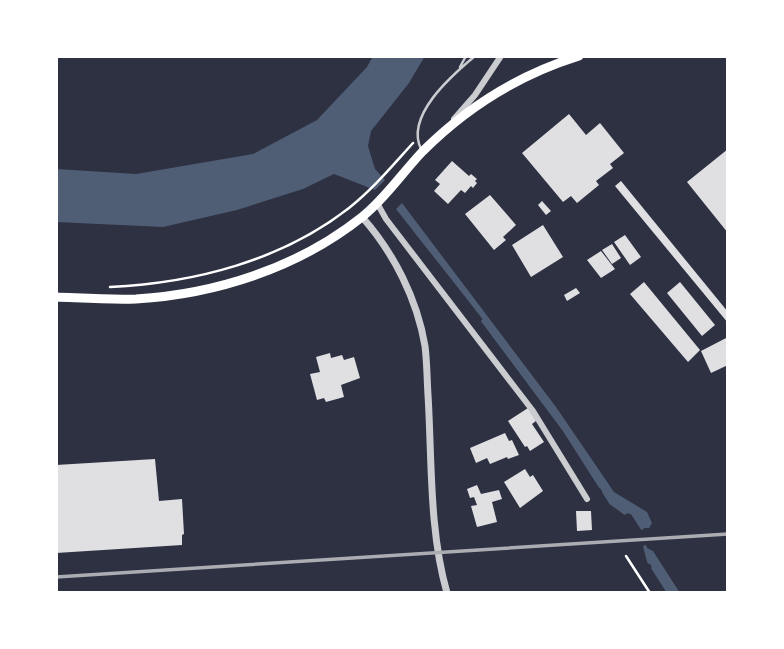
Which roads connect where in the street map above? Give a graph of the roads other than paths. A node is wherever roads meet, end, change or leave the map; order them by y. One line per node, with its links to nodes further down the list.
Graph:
1 (466, 56): 5 (lane)
2 (475, 56): 5 (lane)
3 (501, 56): 6 (street)
4 (579, 56): 6 (main road)
5 (458, 70): 7 (lane)
6 (441, 134): 7 (main road)
7 (422, 152): 8 (main road)
8 (377, 203): 9 (main road); 11 (street)
9 (362, 217): 10 (main road); 12 (street)
10 (56, 297)
11 (587, 499)
12 (447, 593)

